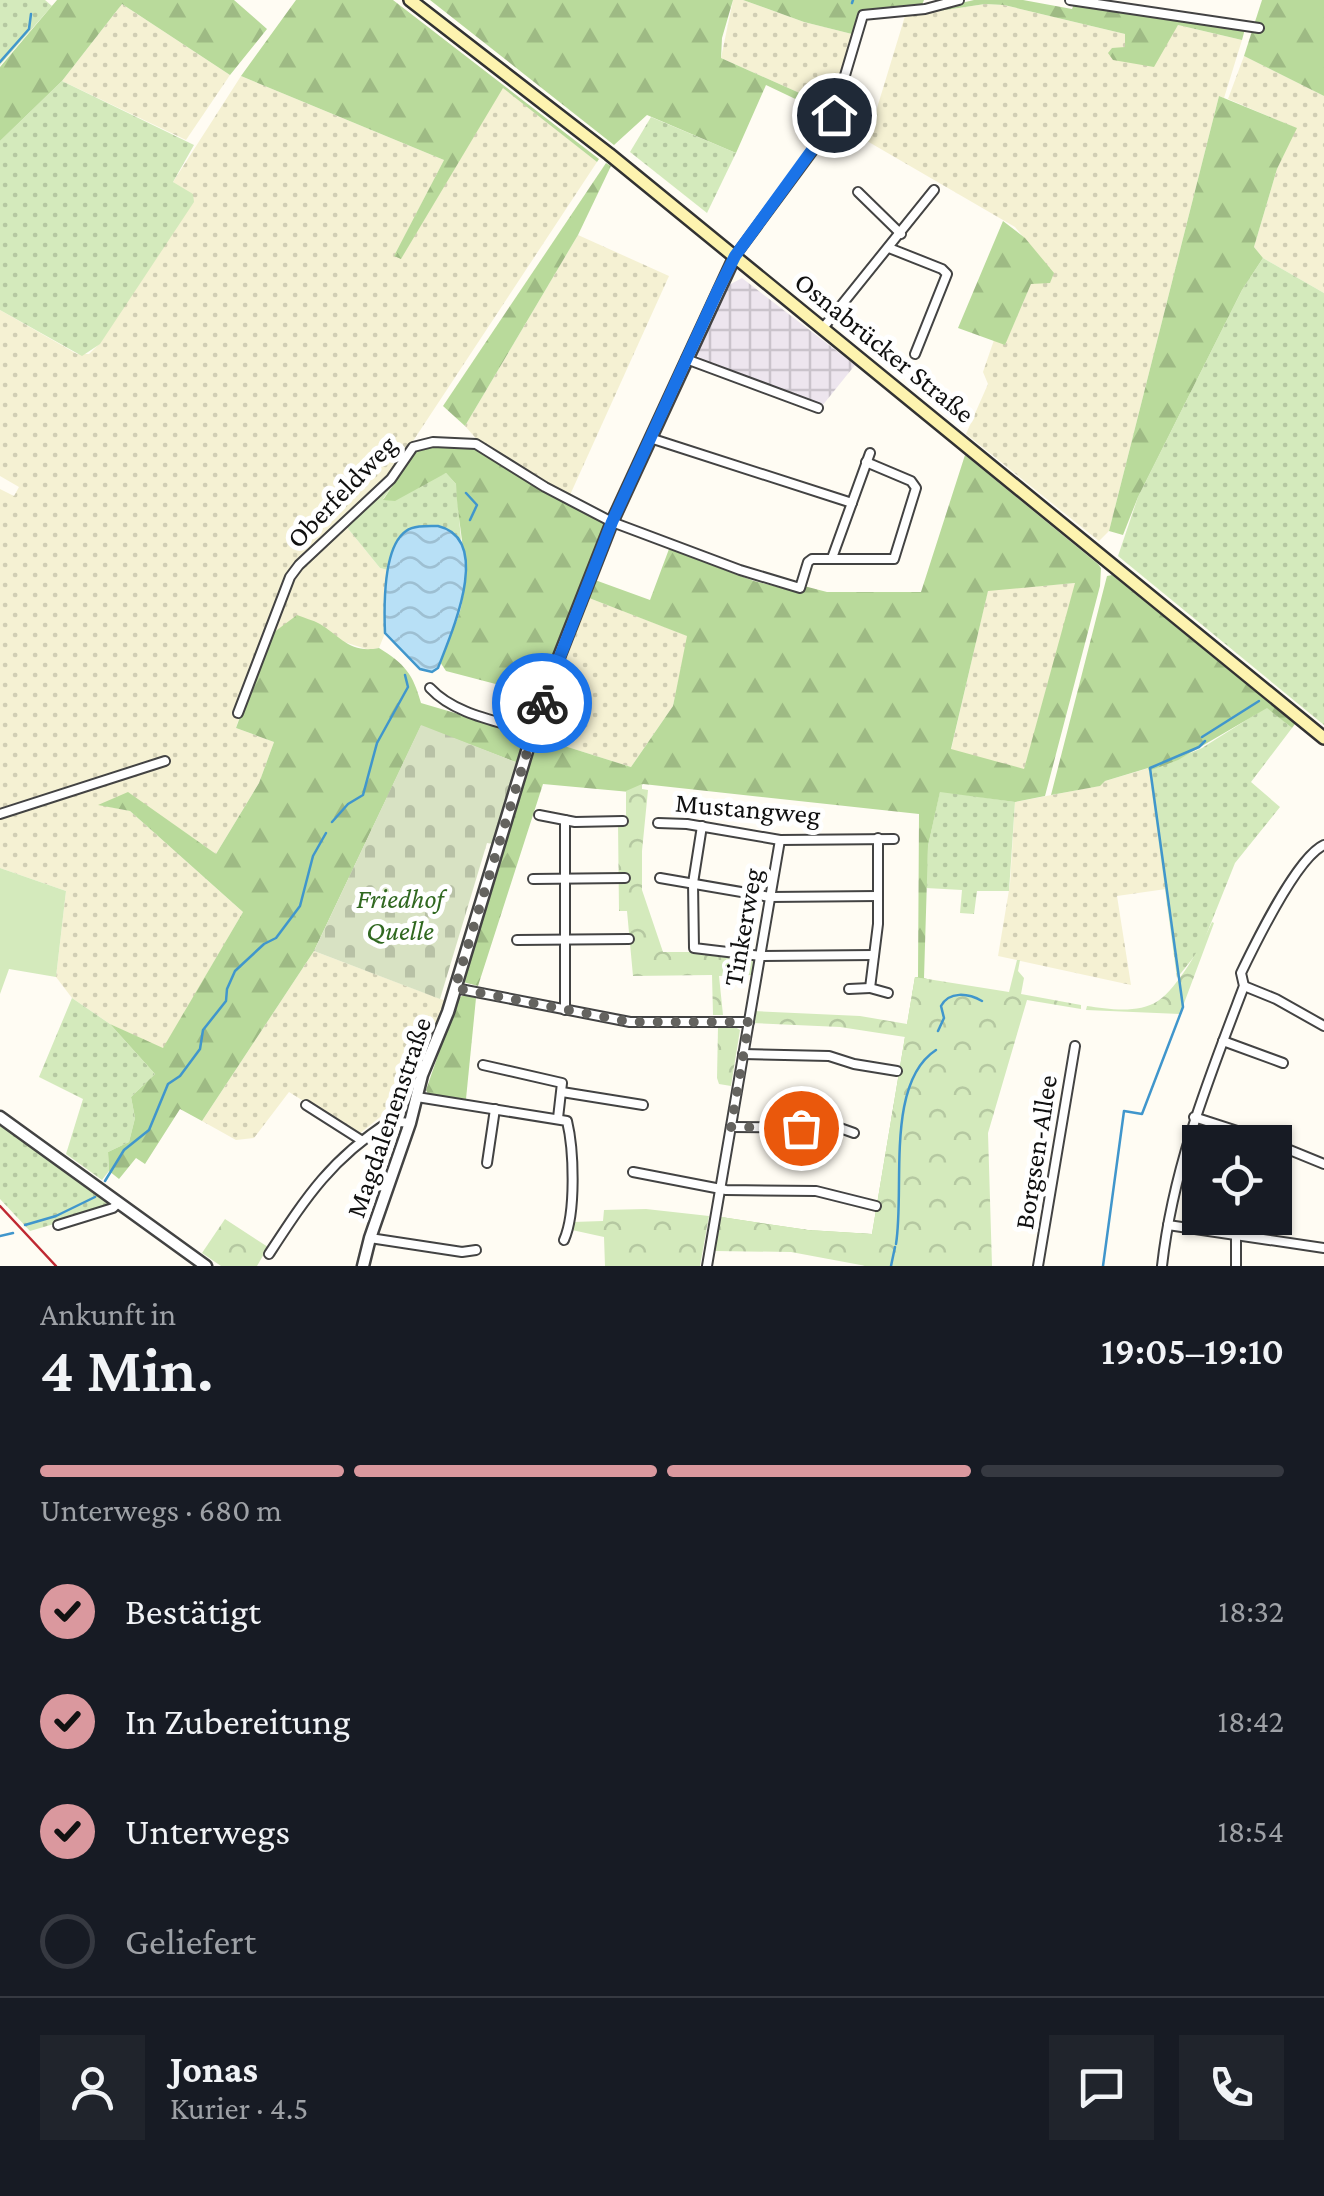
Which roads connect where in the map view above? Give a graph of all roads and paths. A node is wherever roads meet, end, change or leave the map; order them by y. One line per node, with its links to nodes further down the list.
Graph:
1 (410, 0): 9 (main road, Osnabrücker Straße)
2 (959, 0): 9 (street)
3 (1070, 0): 4 (street)
4 (1258, 28)
5 (934, 190): 7 (street)
6 (858, 192): 7 (street)
7 (901, 234): 8 (street)
8 (889, 248): 10 (street); 11 (street)
9 (735, 256): 10 (main road, Osnabrücker Straße); 12 (street, Magdalenenstraße)
10 (823, 328): 21 (main road, Osnabrücker Straße)
11 (916, 354)
12 (686, 360): 13 (street); 14 (street, Magdalenenstraße)
13 (818, 408)
14 (650, 438): 15 (street); 16 (street, Magdalenenstraße)
15 (852, 503): 17 (street); 17 (street)
16 (612, 522): 17 (street, Oberfeldweg); 19 (street, Oberfeldweg); 20 (street, Magdalenenstraße)
17 (832, 558)
18 (430, 688): 20 (street)
19 (238, 713)
20 (532, 732): 46 (street, Magdalenenstraße)
21 (1324, 738)
22 (166, 761): 23 (street)
23 (0, 814)
24 (540, 815): 25 (street)
25 (565, 820): 26 (street); 36 (street)
26 (623, 821)
27 (658, 823): 28 (street, Mustangweg)
28 (702, 826): 30 (street, Mustangweg); 37 (street)
29 (878, 838): 30 (street, Mustangweg); 31 (street, Mustangweg); 38 (street)
30 (780, 840): 39 (street, Tinkerweg)
31 (894, 840)
32 (1324, 845): 45 (street)
33 (624, 878): 36 (street)
34 (660, 878): 37 (street)
35 (533, 879): 36 (street)
36 (565, 880): 41 (street)
37 (693, 884): 39 (street); 44 (street)
38 (878, 896): 39 (street); 43 (street)
39 (770, 897): 44 (street, Tinkerweg)
40 (517, 940): 41 (street)
41 (566, 940): 42 (street); 50 (street)
42 (629, 940)
43 (874, 955): 44 (street); 47 (street)
44 (760, 956): 52 (street, Tinkerweg)
45 (1244, 986): 51 (street); 53 (street)
46 (455, 988): 50 (street); 60 (street, Magdalenenstraße)
47 (870, 988): 48 (street); 49 (street)
48 (849, 990)
49 (888, 993)
50 (564, 1010): 52 (street)
51 (1322, 1021)
52 (749, 1022): 55 (street, Tinkerweg)
53 (1223, 1041): 56 (street); 65 (street)
54 (1075, 1046): 90 (street, Borgsen-Allee)
55 (743, 1054): 58 (street); 69 (street, Tinkerweg)
56 (1283, 1063)
57 (484, 1065): 59 (street)
58 (897, 1071)
59 (562, 1092): 62 (street); 66 (street)
60 (417, 1097): 63 (street); 67 (street, Magdalenenstraße)
61 (306, 1105): 71 (street)
62 (643, 1105)
63 (495, 1108): 66 (street); 73 (street)
64 (0, 1117): 77 (street)
65 (1194, 1118): 68 (street); 80 (street)
66 (562, 1120): 83 (street)
67 (410, 1124): 71 (street); 82 (street, Magdalenenstraße)
68 (1216, 1125)
69 (731, 1127): 70 (street); 76 (street, Tinkerweg)
70 (854, 1133)
71 (361, 1140): 86 (street)
72 (1292, 1151): 74 (street)
73 (487, 1163)
74 (1324, 1164)
75 (633, 1172): 76 (street)
76 (720, 1188): 78 (street); 89 (street, Tinkerweg)
77 (118, 1202): 79 (street); 87 (street)
78 (876, 1206)
79 (58, 1225)
80 (1168, 1225): 81 (street); 91 (street)
81 (1236, 1236): 84 (street); 92 (street)
82 (370, 1238): 85 (street); 88 (street, Magdalenenstraße)
83 (564, 1240)
84 (1324, 1248)
85 (476, 1250)
86 (269, 1254)
87 (206, 1266)
88 (364, 1266)
89 (708, 1266)
90 (1038, 1266)
91 (1162, 1266)
92 (1236, 1266)

